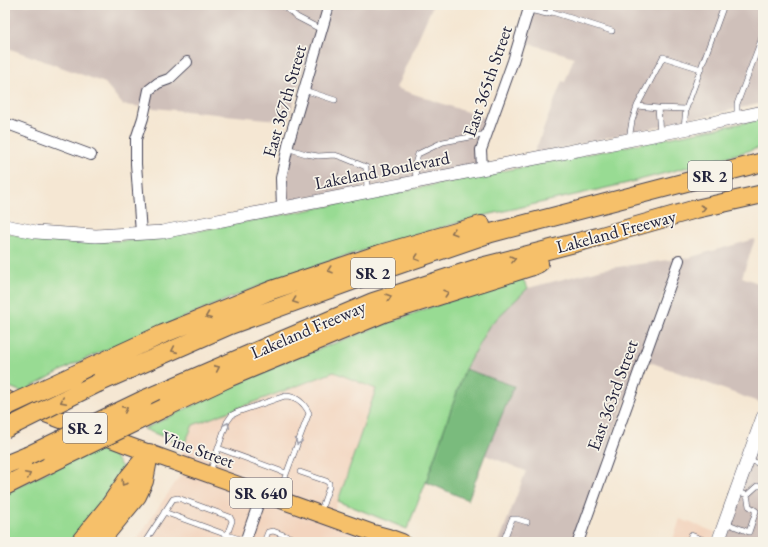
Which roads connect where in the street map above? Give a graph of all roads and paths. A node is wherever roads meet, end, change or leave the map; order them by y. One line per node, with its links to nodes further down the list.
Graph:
1 (282, 5): 7 (lane)
2 (329, 5): 7 (street, East 367th Street)
3 (544, 5): 6 (lane)
4 (724, 5): 11 (lane)
5 (530, 8): 6 (lane); 21 (street, East 365th Street)
6 (552, 12): 8 (lane)
7 (322, 30): 12 (street, East 367th Street)
8 (612, 31)
9 (763, 35): 18 (lane)
10 (187, 62): 34 (street)
11 (701, 69): 14 (lane); 16 (lane)
12 (304, 90): 13 (lane); 24 (street, East 367th Street)
13 (335, 100)
14 (637, 106): 15 (lane); 23 (lane)
15 (658, 108): 16 (lane); 22 (lane)
16 (686, 109): 20 (lane)
17 (763, 112): 18 (street, Lakeland Boulevard)
18 (737, 118): 20 (street, Lakeland Boulevard)
19 (5, 123): 25 (street)
20 (684, 130): 22 (street, Lakeland Boulevard)
21 (487, 134): 27 (street, East 365th Street); 28 (lane)
22 (660, 134): 23 (street, Lakeland Boulevard)
23 (629, 140): 27 (street, Lakeland Boulevard)
24 (287, 148): 30 (lane); 32 (street, East 367th Street)
25 (91, 155)
26 (763, 162): 29 (highway, Lakeland Freeway / SR 2)
27 (482, 168): 28 (street, Lakeland Boulevard)
28 (416, 182): 30 (street, Lakeland Boulevard)
29 (657, 190): 38 (highway, one-way to 38, bridge); 40 (highway, Lakeland Freeway / SR 2, one-way to 40, bridge)
30 (367, 191): 32 (street, Lakeland Boulevard)
31 (763, 194): 35 (highway, Lakeland Freeway / SR 2, one-way to 31)
32 (282, 208): 34 (street, Lakeland Boulevard)
33 (5, 226): 34 (street, Lakeland Boulevard)
34 (141, 233)
35 (598, 237): 45 (highway, Lakeland Freeway / SR 2, one-way to 35, bridge); 49 (highway, one-way to 35, bridge)
36 (679, 260): 67 (street, East 363rd Street)
37 (5, 399): 42 (main road, Vine Street / SR 640)
38 (5, 408)
39 (763, 417): 43 (street)
40 (5, 429)
41 (218, 448): 47 (lane); 47 (lane, one-way to 47); 48 (lane)
42 (149, 453): 48 (main road, Vine Street / SR 640); 61 (highway, one-way to 61); 62 (highway)
43 (748, 460): 44 (lane); 52 (street)
44 (763, 465)
45 (5, 466)
46 (300, 472): 55 (lane)
47 (286, 474): 53 (lane)
48 (209, 475): 51 (main road, Vine Street / SR 640)
49 (5, 486)
50 (763, 486): 52 (lane)
51 (262, 493): 53 (main road, Vine Street / SR 640); 60 (street)
52 (742, 493): 57 (street); 57 (lane)
53 (277, 499): 55 (main road, Vine Street / SR 640)
54 (164, 512): 58 (lane); 58 (lane); 63 (lane)
55 (320, 514): 59 (main road, Vine Street / SR 640)
56 (527, 522): 66 (lane)
57 (725, 523): 70 (street)
58 (227, 535): 60 (lane)
59 (392, 540)
60 (245, 541)
61 (80, 542)
62 (99, 542)
63 (145, 542)
64 (264, 542): 65 (lane)
65 (303, 542)
66 (503, 542)
67 (578, 542)
68 (689, 542): 69 (lane)
69 (709, 542)
70 (718, 542)

